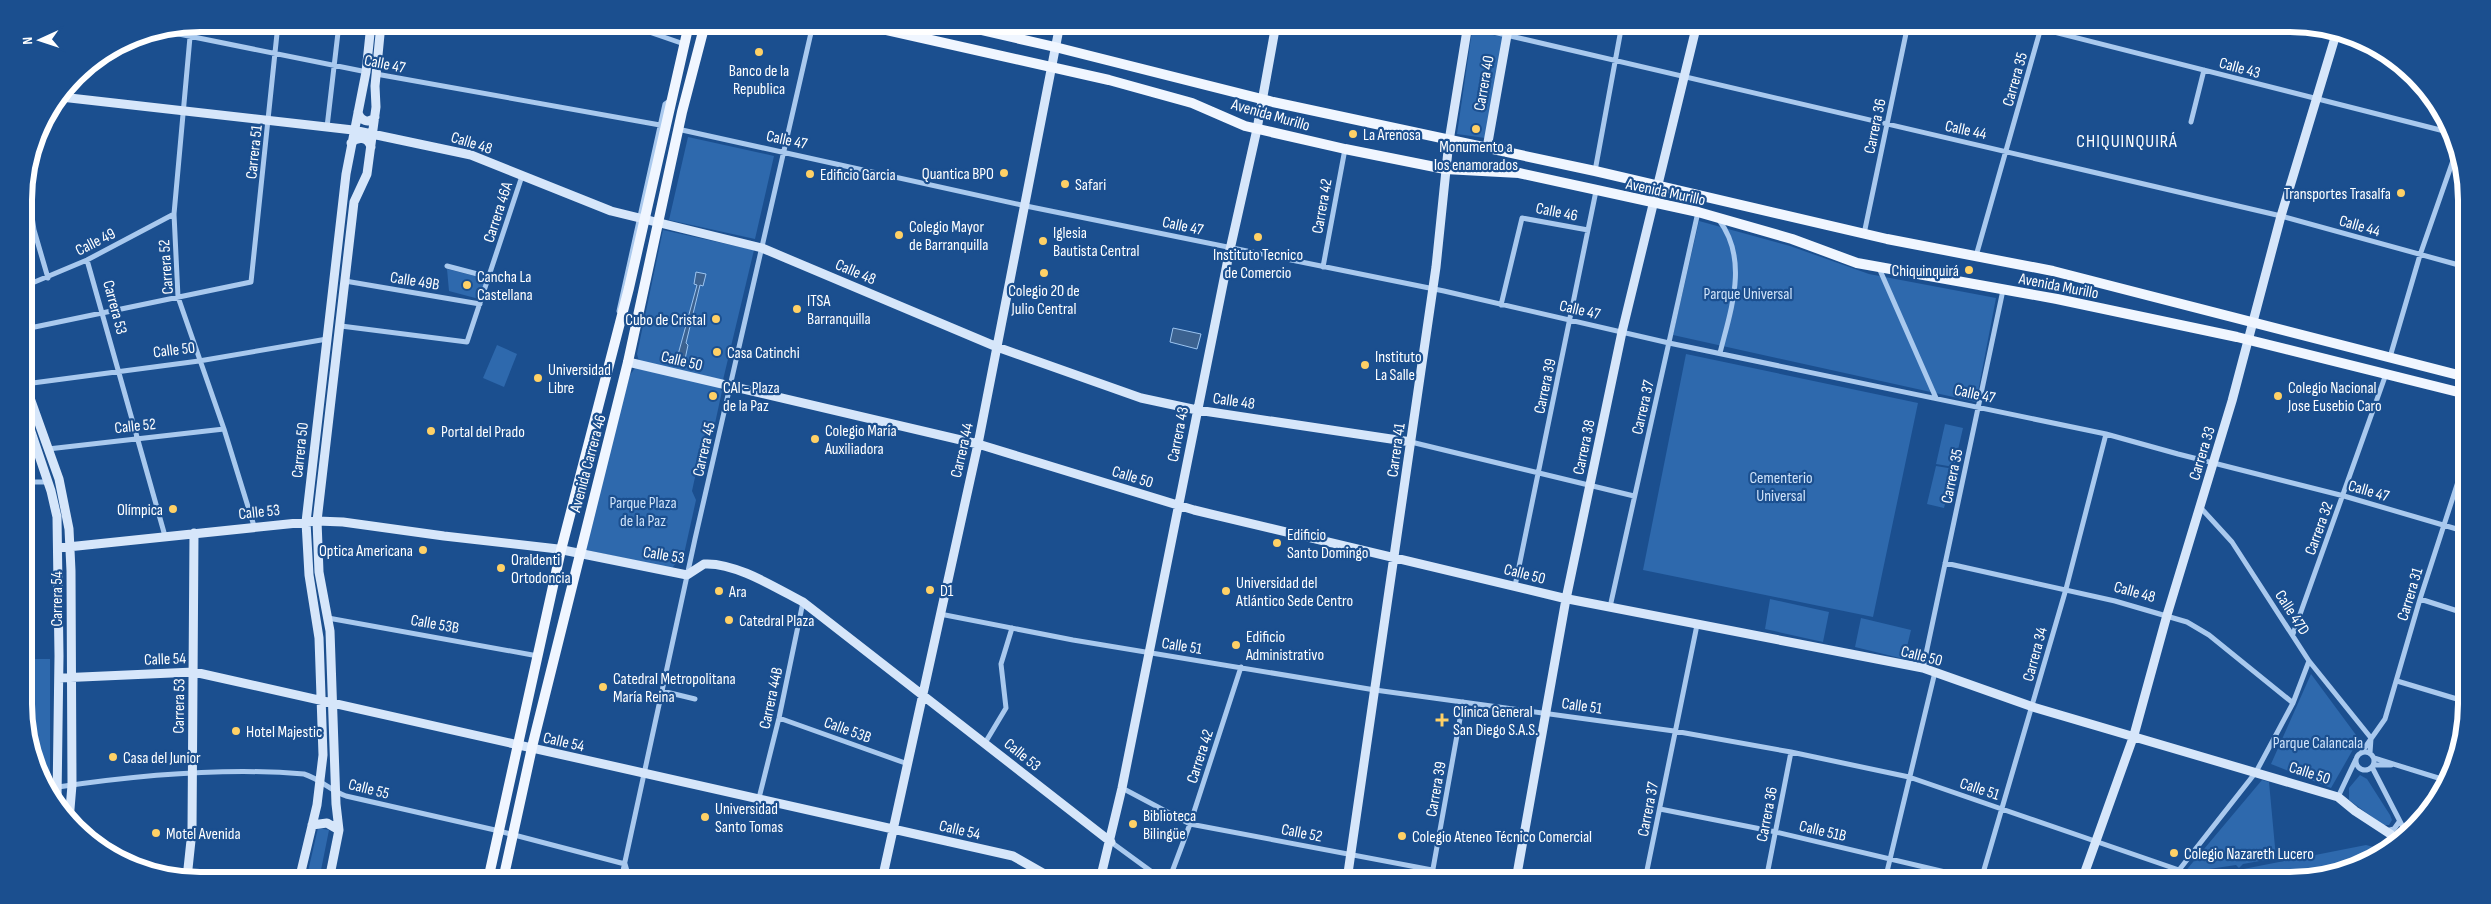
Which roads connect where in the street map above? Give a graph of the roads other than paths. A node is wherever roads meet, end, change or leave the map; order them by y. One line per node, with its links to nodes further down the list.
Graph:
1 (1274, 32): 35 (street, Carrera 43)
2 (1464, 32): 52 (street, Carrera 41)
3 (1507, 32): 55 (street, Carrera 40)
4 (1523, 32): 28 (street, Calle 44)
5 (1621, 32): 28 (street)
6 (1695, 32): 33 (street, Carrera 38)
7 (1906, 32): 44 (street, Carrera 36)
8 (2040, 32): 57 (street, Carrera 35)
9 (2064, 32): 31 (street, Calle 43)
10 (190, 33): 23 (street, Carrera 52)
11 (277, 33): 27 (street, Carrera 51)
12 (338, 33): 29 (street)
13 (371, 33): 32 (street, Carrera 50)
14 (379, 33): 32 (street, Carrera 50)
15 (651, 33): 25 (street)
16 (687, 33): 25 (main road, Avenida Carrera 46)
17 (704, 33): 38 (main road, Avenida Carrera 46)
18 (811, 33): 58 (street, Carrera 45)
19 (900, 33): 30 (main road, Avenida Murillo)
20 (994, 33): 26 (main road, Avenida Murillo)
21 (1058, 33): 26 (street, Carrera 44)
22 (181, 34): 23 (street, Calle 47)
23 (190, 36): 27 (street, Calle 47); 39 (street, Carrera 52)
24 (2335, 39): 36 (street, Carrera 33)
25 (684, 44): 37 (main road, Avenida Carrera 46)
26 (1055, 46): 30 (street, Carrera 44); 35 (main road, Avenida Murillo)
27 (275, 54): 29 (street, Calle 47); 42 (street, Carrera 51)
28 (1616, 59): 33 (street, Calle 44); 61 (street)
29 (334, 66): 32 (street, Calle 47); 46 (street)
30 (1052, 66): 47 (main road, Avenida Murillo); 66 (street, Carrera 44)
31 (2204, 70): 36 (street, Calle 43); 43 (street)
32 (371, 73): 40 (street, Carrera 50); 41 (street, Carrera 50); 45 (street, Calle 47)
33 (1683, 76): 44 (street, Calle 44); 63 (street, Carrera 38)
34 (67, 98): 39 (street, Calle 48)
35 (1262, 100): 47 (street, Carrera 43); 52 (main road, Avenida Murillo)
36 (2317, 100): 50 (street, Calle 43); 70 (street, Carrera 33)
37 (670, 104): 45 (street); 99 (main road, Avenida Carrera 46)
38 (683, 108): 49 (street); 101 (main road, Avenida Carrera 46)
39 (184, 112): 42 (street, Calle 48); 68 (street, Carrera 52)
40 (358, 112): 41 (street); 48 (street, Carrera 50)
41 (375, 117): 51 (street, Carrera 50)
42 (269, 121): 46 (street, Calle 48); 91 (street, Carrera 51)
43 (2191, 122)
44 (1888, 124): 57 (street, Calle 44); 75 (street, Carrera 36)
45 (660, 125): 71 (street)
46 (326, 127): 48 (street, Calle 48)
47 (1257, 129): 56 (main road, Avenida Murillo); 77 (street, Carrera 43)
48 (353, 130): 51 (street, Calle 48); 53 (street, Carrera 50)
49 (682, 130): 58 (street, Calle 47); 73 (street)
50 (2443, 131)
51 (373, 134): 54 (street, Carrera 50); 62 (street, Calle 48)
52 (1449, 141): 55 (main road, Avenida Murillo); 60 (street, Carrera 41)
53 (351, 143): 54 (street); 102 (street, Carrera 50)
54 (372, 147): 87 (street, Carrera 50)
55 (1486, 148): 61 (main road, Avenida Murillo)
56 (1344, 149): 60 (main road, Avenida Murillo); 83 (street, Carrera 42)
57 (2006, 151): 70 (street, Calle 44); 79 (street, Carrera 35)
58 (783, 152): 66 (street, Calle 47); 76 (street, Carrera 45)
59 (2453, 159): 78 (street)
60 (1446, 169): 64 (main road, Avenida Murillo); 89 (street, Carrera 41)
61 (1595, 170): 63 (main road, Avenida Murillo)
62 (522, 176): 71 (street, Calle 48); 85 (street, Carrera 46A)
63 (1657, 186): 65 (street, Carrera 38); 75 (main road, Avenida Murillo)
64 (1596, 191): 65 (main road, Avenida Murillo); 74 (street, Carrera 39)
65 (1653, 203): 67 (main road, Avenida Murillo); 100 (street, Carrera 38)
66 (1026, 206): 77 (street, Calle 47); 105 (street, Carrera 44)
67 (1698, 212): 69 (main road, Avenida Murillo); 104 (street, Carrera 37)
68 (174, 214): 80 (street, Calle 49); 91 (street, Carrera 52)
69 (1716, 216): 84 (main road, Avenida Murillo); 106 (street)
70 (2280, 216): 78 (street, Calle 44); 96 (street, Carrera 33)
71 (638, 220): 73 (street, Calle 48); 99 (street)
72 (33, 223): 86 (street)
73 (662, 225): 76 (street, Calle 48); 101 (street)
74 (1588, 230): 93 (street, Calle 46); 95 (street, Carrera 39)
75 (1864, 234): 79 (main road, Avenida Murillo)
76 (762, 248): 105 (street, Calle 48); 114 (street, Carrera 45)
77 (1230, 248): 83 (street, Calle 47); 119 (street, Carrera 43)
78 (2420, 255): 81 (street, Calle 44); 107 (street)
79 (1976, 256): 96 (main road, Avenida Murillo)
80 (87, 260): 86 (street, Calle 49); 94 (street, Carrera 53)
81 (2458, 265)
82 (447, 266): 85 (street)
83 (1323, 267): 89 (street, Calle 47)
84 (1879, 268): 90 (main road, Avenida Murillo); 116 (street)
85 (489, 277): 92 (street, Carrera 46A)
86 (48, 278): 88 (street, Calle 49)
87 (345, 281): 92 (street, Calle 49B); 97 (street, Carrera 50)
88 (33, 283)
89 (1432, 289): 93 (street, Calle 47); 124 (street, Carrera 41)
90 (2003, 290): 103 (main road, Avenida Murillo); 118 (street, Carrera 35)
91 (178, 297): 94 (street); 108 (street, Carrera 52)
92 (480, 304): 97 (street, Carrera 46A)
93 (1501, 305): 95 (street, Calle 47)
94 (102, 313): 98 (street); 110 (street, Carrera 53)
95 (1570, 319): 100 (street, Calle 47); 128 (street, Carrera 39)
96 (2253, 324): 103 (street, Carrera 33); 107 (main road, Avenida Murillo)
97 (341, 326): 137 (street, Carrera 50)
98 (33, 327)
99 (617, 332): 146 (main road, Avenida Carrera 46)
100 (1622, 332): 104 (street, Calle 47); 132 (street, Carrera 38)
101 (635, 334): 109 (main road, Avenida Carrera 46)
102 (327, 339): 108 (street, Calle 50); 138 (street, Carrera 50)
103 (2249, 340): 111 (main road, Avenida Murillo); 127 (street, Carrera 33)
104 (1668, 343): 106 (street, Calle 47); 133 (street, Carrera 37)
105 (997, 347): 119 (street, Calle 48); 125 (street, Carrera 44)
106 (1720, 353): 116 (street, Calle 47)
107 (2390, 358): 112 (main road, Avenida Murillo)
108 (199, 361): 110 (street, Calle 50); 120 (street, Carrera 52)
109 (628, 362): 114 (street, Calle 50); 147 (main road, Avenida Carrera 46)
110 (118, 372): 113 (street, Calle 50); 123 (street, Carrera 53)
111 (2386, 374): 115 (main road, Avenida Murillo); 134 (street, Carrera 32)
112 (2458, 375)
113 (33, 383)
114 (730, 386): 125 (street, Calle 50); 150 (street, Carrera 45)
115 (2458, 392)
116 (1936, 398): 118 (street, Calle 47)
117 (33, 405): 126 (street, Carrera 54)
118 (1978, 407): 121 (street, Calle 47); 149 (street, Carrera 35)
119 (1197, 410): 124 (street, Calle 48); 135 (street, Carrera 43)
120 (224, 429): 123 (street, Calle 52); 140 (street, Carrera 52)
121 (2106, 434): 127 (street, Calle 47); 152 (street, Carrera 34)
122 (33, 436): 131 (street, Carrera 54)
123 (136, 438): 126 (street, Calle 52); 143 (street, Carrera 53)
124 (1411, 442): 128 (street, Calle 48); 148 (street, Carrera 41)
125 (978, 444): 135 (street, Calle 50); 158 (street, Carrera 44)
126 (48, 449): 144 (street, Carrera 54)
127 (2214, 462): 134 (street, Calle 47); 136 (street, Carrera 33)
128 (1538, 471): 132 (street, Calle 48); 151 (street, Carrera 39)
129 (2458, 479): 139 (street, Carrera 31)
130 (32, 482): 131 (street)
131 (48, 482): 145 (street, Carrera 54)
132 (1590, 485): 133 (street, Calle 48); 153 (street, Carrera 38)
133 (1634, 496): 156 (street, Carrera 37)
134 (2344, 496): 139 (street, Calle 47); 163 (street, Carrera 32)
135 (1178, 506): 148 (street, Calle 50); 164 (street, Carrera 43)
136 (2200, 507): 159 (street, Carrera 33); 163 (street, Calle 47D)
137 (316, 521): 138 (street, Calle 53); 146 (street, Calle 53); 160 (street, Carrera 50)
138 (306, 522): 140 (street, Calle 53); 179 (street, Carrera 50)
139 (2443, 525): 141 (street, Calle 47); 154 (street, Carrera 31)
140 (254, 526): 142 (street, Calle 53)
141 (2458, 529)
142 (194, 533): 143 (street, Calle 53); 169 (street, Carrera 53)
143 (164, 536): 144 (street, Calle 53)
144 (70, 547): 145 (street, Calle 53); 172 (street, Carrera 54)
145 (58, 548): 171 (street, Carrera 54)
146 (561, 550): 147 (street, Calle 53); 165 (main road, Avenida Carrera 46)
147 (579, 554): 150 (street, Calle 53); 191 (main road, Avenida Carrera 46)
148 (1394, 556): 151 (street, Calle 50); 174 (street, Carrera 41)
149 (1945, 563): 152 (street, Calle 48); 168 (street, Carrera 35)
150 (687, 575): 155 (street, Calle 53); 175 (street, Carrera 45)
151 (1515, 586): 153 (street, Calle 50)
152 (2066, 589): 159 (street, Calle 48); 183 (street, Carrera 34)
153 (1566, 599): 156 (street, Calle 50); 184 (street, Carrera 38)
154 (2420, 599): 157 (street); 173 (street, Carrera 31)
155 (803, 602): 176 (street, Calle 53); 185 (street, Carrera 44B)
156 (1610, 607): 161 (street, Calle 50)
157 (2458, 611)
158 (939, 614): 162 (street, Calle 51); 176 (street, Carrera 44)
159 (2167, 615): 182 (street, Calle 48); 187 (street, Carrera 33)
160 (328, 618): 165 (street, Calle 53B); 181 (street, Carrera 50)
161 (1697, 625): 168 (street, Calle 50); 186 (street, Carrera 37)
162 (1012, 628): 164 (street, Calle 51); 189 (street)
163 (2292, 634): 166 (street, Calle 47D)
164 (1149, 653): 167 (street, Calle 51); 208 (street, Carrera 43)
165 (538, 656): 190 (main road, Avenida Carrera 46)
166 (2309, 661): 182 (street); 188 (street, Calle 47D)
167 (1240, 667): 174 (street, Calle 51); 217 (street, Carrera 42)
168 (1923, 668): 170 (street, Calle 50)
169 (194, 672): 172 (street, Calle 54); 179 (street, Calle 54); 200 (street, Carrera 53)
170 (1935, 672): 183 (street, Calle 50); 203 (street)
171 (59, 678): 172 (street, Calle 54); 207 (street, Carrera 54)
172 (71, 678): 206 (street, Carrera 54)
173 (2397, 681): 178 (street); 188 (street, Carrera 31)
174 (1375, 690): 180 (street, Calle 51); 229 (street, Carrera 41)
175 (662, 691): 177 (street); 201 (street, Carrera 45)
176 (923, 694): 189 (street, Calle 53); 195 (street, Carrera 44)
177 (695, 699)
178 (2458, 699)
179 (320, 700): 181 (street, Calle 54); 205 (street, Carrera 50)
180 (1463, 702): 184 (street, Calle 51); 232 (street, Carrera 39)
181 (332, 703): 190 (street, Calle 54); 210 (street, Carrera 50)
182 (2293, 703): 199 (street)
183 (2033, 707): 187 (street, Calle 50); 213 (street, Carrera 34)
184 (1547, 713): 186 (street, Calle 51); 237 (street, Carrera 38)
185 (780, 718): 195 (street, Calle 53B); 212 (street, Carrera 44B)
186 (1674, 731): 192 (street, Calle 51); 215 (street, Carrera 37)
187 (2134, 735): 199 (street, Calle 50); 227 (street, Carrera 33)
188 (2369, 741): 193 (street, Carrera 31); 194 (street)
189 (985, 743): 228 (street, Calle 53)
190 (518, 746): 191 (street, Calle 54); 222 (main road, Avenida Carrera 46)
191 (532, 749): 201 (street, Calle 54); 225 (main road, Avenida Carrera 46)
192 (1791, 752): 203 (street, Calle 51); 224 (street, Carrera 36)
193 (2359, 755): 194 (street); 198 (street); 202 (street, Carrera 31)
194 (2372, 755): 196 (street); 197 (street)
195 (908, 764): 220 (street, Carrera 44)
196 (2397, 765): 197 (street); 204 (street)
197 (2371, 768): 198 (street); 216 (street)
198 (2360, 769): 202 (street, Carrera 31)
199 (2256, 772): 211 (street, Calle 50); 233 (street)
200 (192, 773): 205 (street, Calle 55); 206 (street, Calle 55); 234 (street, Carrera 53)
201 (644, 774): 212 (street, Calle 54); 231 (street, Carrera 45)
202 (2349, 776): 211 (street, Carrera 31)
203 (1909, 777): 213 (street, Calle 51); 230 (street)
204 (2441, 779)
205 (321, 781): 210 (street, Calle 55); 218 (street, Carrera 50)
206 (72, 785): 207 (street, Calle 55); 214 (street, Carrera 54)
207 (58, 787): 209 (street, Carrera 54)
208 (1122, 788): 217 (street, Calle 52); 228 (street, Carrera 43)
209 (58, 792)
210 (336, 793): 221 (street, Carrera 50); 222 (street, Calle 55)
211 (2338, 797): 223 (street, Calle 50)
212 (759, 798): 220 (street, Calle 54)
213 (2002, 808): 227 (street, Calle 51); 242 (street, Carrera 34)
214 (70, 809)
215 (1660, 809): 224 (street, Calle 51B); 238 (street, Carrera 37)
216 (2399, 822): 219 (street); 223 (street)
217 (1190, 824): 229 (street, Calle 52); 254 (street, Carrera 42)
218 (312, 826): 221 (street); 244 (street, Carrera 50)
219 (2402, 828)
220 (892, 829): 250 (street, Carrera 44); 251 (street, Calle 54)
221 (339, 830): 245 (street, Carrera 50)
222 (498, 831): 225 (street, Calle 55); 246 (main road, Avenida Carrera 46)
223 (2384, 831): 226 (street, Calle 50)
224 (1776, 832): 230 (street, Calle 51B); 239 (street, Carrera 36)
225 (513, 835): 231 (street, Calle 55); 247 (main road, Avenida Carrera 46)
226 (2393, 837)
227 (2097, 840): 233 (street, Calle 51); 243 (street, Carrera 33)
228 (1111, 842): 252 (street, Carrera 43); 253 (street, Calle 53)
229 (1351, 854): 232 (street, Calle 52); 235 (street, Carrera 41)
230 (1890, 858): 240 (street); 241 (street, Calle 51B)
231 (625, 864): 248 (street, Carrera 45); 249 (street)
232 (1433, 870): 236 (street, Calle 52)
233 (2179, 870)
234 (188, 871)
235 (1348, 871)
236 (1440, 871)
237 (1518, 871)
238 (1647, 871)
239 (1768, 871)
240 (1887, 871)
241 (1944, 871)
242 (1983, 871)
243 (2085, 871)
244 (301, 872)
245 (331, 872)
246 (490, 872)
247 (505, 872)
248 (623, 872)
249 (627, 872)
250 (884, 872)
251 (1041, 872)
252 (1102, 872)
253 (1151, 872)
254 (1172, 872)

